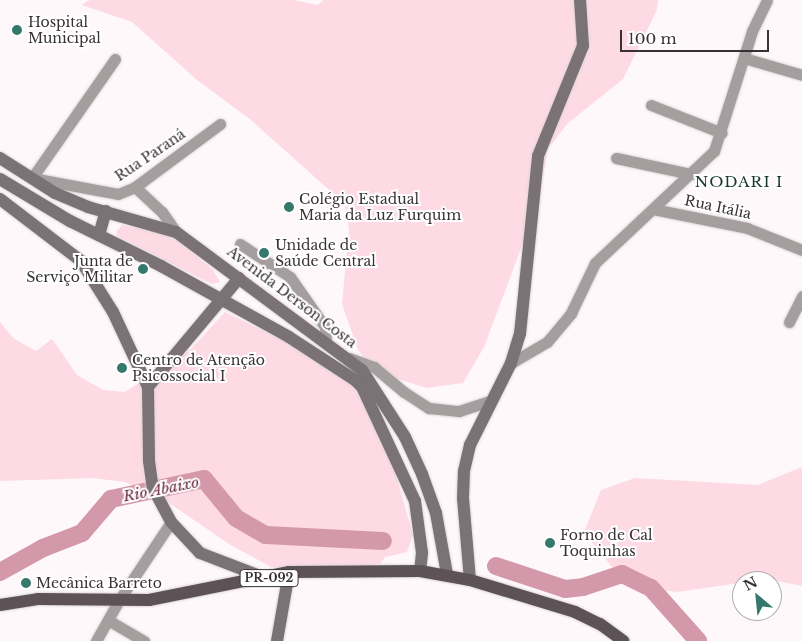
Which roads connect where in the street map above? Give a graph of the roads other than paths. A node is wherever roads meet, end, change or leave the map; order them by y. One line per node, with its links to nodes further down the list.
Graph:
1 (580, 0): 28 (street)
2 (767, 0): 3 (street)
3 (744, 58): 5 (street); 8 (street)
4 (115, 59): 12 (street)
5 (802, 75)
6 (651, 105): 8 (street)
7 (220, 124): 14 (street, Rua Paraná)
8 (722, 133): 11 (street)
9 (0, 158): 12 (street, Avenida Derson Costa)
10 (616, 158): 11 (street)
11 (691, 174): 16 (street)
12 (32, 178): 14 (street, Rua Paraná); 17 (street, Avenida Derson Costa)
13 (0, 179): 19 (street, Avenida Derson Costa)
14 (135, 187): 18 (street)
15 (0, 199): 29 (street)
16 (653, 209): 21 (street, Rua Itália); 28 (street)
17 (106, 211): 18 (street, Avenida Derson Costa); 19 (street)
18 (176, 232): 22 (street, Avenida Derson Costa)
19 (99, 235): 24 (street, Avenida Derson Costa)
20 (240, 244): 26 (street)
21 (802, 250)
22 (239, 278): 24 (street); 26 (street, Avenida Derson Costa)
23 (802, 296): 25 (street)
24 (222, 300): 29 (street); 32 (street, Avenida Derson Costa)
25 (789, 322)
26 (326, 343): 27 (street, Avenida Derson Costa)
27 (347, 357): 30 (street); 34 (street, Avenida Derson Costa)
28 (511, 363): 30 (street)
29 (148, 387): 31 (street)
30 (490, 401): 36 (street)
31 (171, 522): 35 (street); 37 (street)
32 (420, 571): 33 (main road, PR-092); 34 (main road, PR-092)
33 (289, 572): 35 (main road, PR-092); 42 (street)
34 (447, 574): 36 (main road, PR-092)
35 (265, 578): 37 (main road, PR-092)
36 (470, 580): 43 (main road, PR-092)
37 (118, 600): 38 (main road, PR-092); 39 (street)
38 (0, 605)
39 (108, 620): 40 (street); 41 (street)
40 (96, 641)
41 (144, 641)
42 (277, 641)
43 (623, 641)

